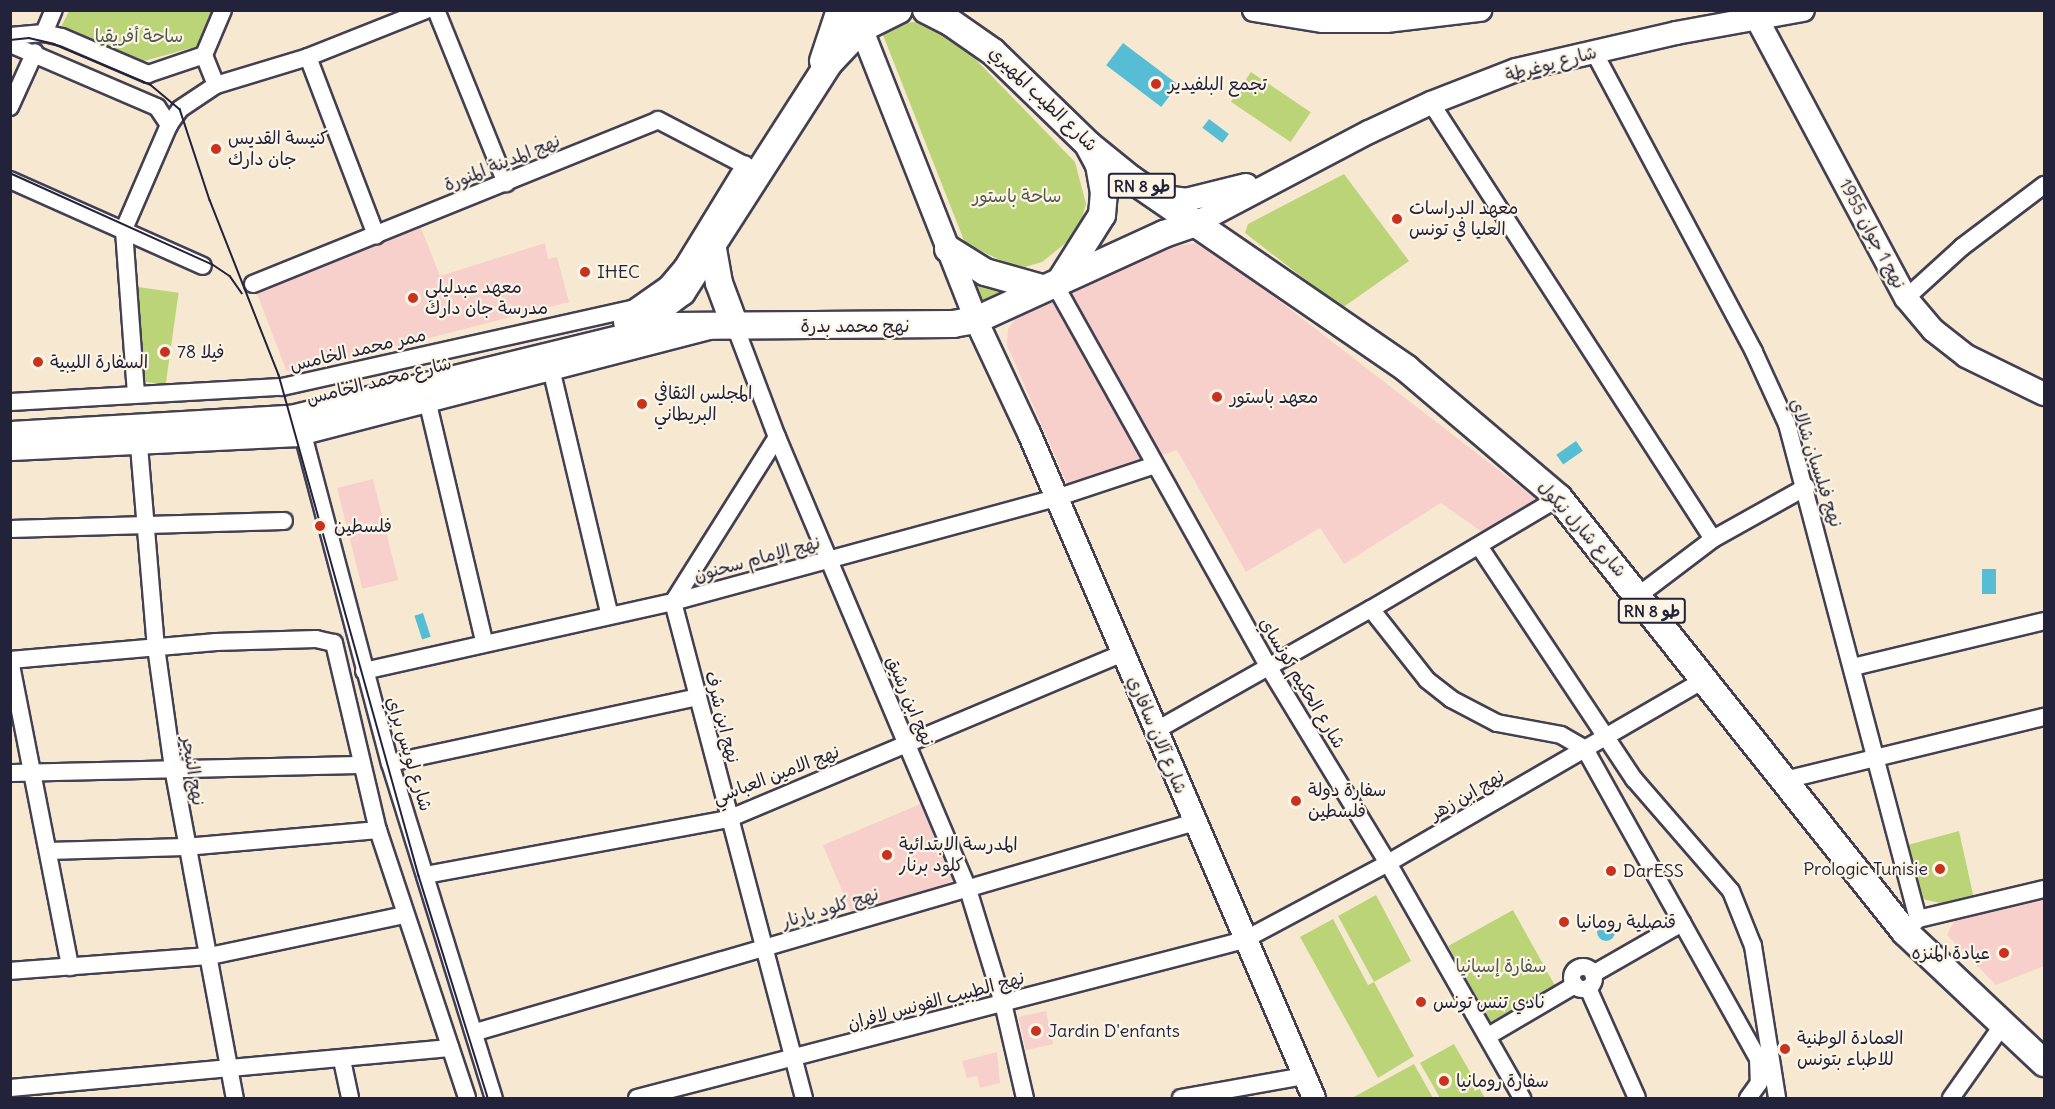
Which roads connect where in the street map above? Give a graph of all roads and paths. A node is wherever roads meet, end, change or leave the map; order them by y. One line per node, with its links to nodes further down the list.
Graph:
1 (54, 10): 14 (street)
2 (223, 10): 19 (street)
3 (426, 10): 20 (street)
4 (436, 10): 32 (street)
5 (840, 10): 21 (main road)
6 (899, 10): 13 (main road)
7 (926, 10): 11 (main road, شارع الطيب المهيري)
8 (1254, 10): 9 (street)
9 (1480, 10)
10 (1803, 10): 12 (street, شارع يوغرطة)
11 (946, 14): 28 (main road, شارع الطيب المهيري)
12 (1757, 19): 18 (street, شارع يوغرطة); 43 (street, نهج 1 جوان 1955)
13 (858, 20): 21 (main road); 39 (street, شارع آلان سافاري)
14 (44, 33): 15 (street); 19 (street)
15 (10, 36)
16 (10, 44): 17 (street)
17 (35, 52): 25 (street); 26 (street)
18 (1594, 52): 24 (street, شارع يوغرطة); 60 (street, نهج فيلسيان شالاي)
19 (204, 54): 22 (street)
20 (308, 57): 22 (street); 37 (street)
21 (815, 83): 30 (main road, شارع محمد الخامس)
22 (216, 85): 23 (street)
23 (186, 103): 25 (street); 27 (street)
24 (1431, 103): 29 (street, شارع يوغرطة); 66 (street)
25 (153, 105): 27 (street)
26 (10, 107)
27 (169, 125): 36 (street)
28 (1089, 145): 34 (main road, شارع الطيب المهيري / RN 8 طو); 42 (main road)
29 (1312, 162): 34 (street, شارع يوغرطة); 35 (street, شارع يوغرطة)
30 (753, 170): 32 (street, نهج المدينة المنورة); 38 (main road, شارع محمد الخامس); 49 (street, ممر محمد الخامس)
31 (10, 180): 36 (street)
32 (506, 183): 37 (street, نهج المدينة المنورة)
33 (2044, 185): 43 (street)
34 (1155, 196): 35 (main road, شارع الطيب المهيري / RN 8 طو)
35 (1198, 222): 42 (main road); 62 (main road, شارع شارل نيكول / RN 8 طو)
36 (124, 229): 40 (street); 49 (street)
37 (376, 235): 41 (street, نهج المدينة المنورة)
38 (713, 249): 46 (main road); 53 (main road, شارع محمد الخامس)
39 (948, 249): 42 (main road); 45 (street, شارع آلان سافاري)
40 (203, 266)
41 (253, 284)
42 (1052, 284): 44 (main road); 59 (street, شارع الحكيم كونساي)
43 (1906, 298): 50 (street, نهج 1 جوان 1955)
44 (1000, 307): 45 (main road); 47 (street)
45 (976, 320): 46 (main road, نهج محمد بدرة); 47 (street, شارع آلان سافاري)
46 (727, 325): 48 (street); 54 (main road, شارع محمد الخامس); 56 (street, نهج ابن رشيق)
47 (1000, 371): 61 (street, شارع آلان سافاري)
48 (552, 373): 52 (street); 72 (street)
49 (136, 394): 51 (street, ممر محمد الخامس)
50 (2044, 394)
51 (10, 402)
52 (428, 404): 54 (street); 74 (street)
53 (10, 420)
54 (301, 427): 55 (main road, شارع محمد الخامس); 57 (street); 80 (street, شارع لويس براي)
55 (10, 435)
56 (777, 437): 68 (street, نهج ابن رشيق); 70 (street)
57 (139, 446): 58 (street); 64 (street, نهج النيجر)
58 (10, 452)
59 (1155, 465): 61 (street, نهج الإمام سحنون); 78 (street, شارع الحكيم كونساي)
60 (1806, 487): 66 (street); 79 (street, نهج فيلسيان شالاي)
61 (1056, 498): 68 (street, نهج الإمام سحنون); 76 (street, شارع آلان سافاري)
62 (1559, 498): 67 (street); 69 (main road, شارع شارل نيكول / RN 8 طو)
63 (284, 521): 64 (street)
64 (144, 525): 65 (street); 75 (street, نهج النيجر)
65 (10, 529)
66 (1713, 539): 69 (street)
67 (1479, 546): 71 (street); 85 (street)
68 (828, 560): 70 (street, نهج الإمام سحنون); 86 (street, نهج ابن رشيق)
69 (1639, 595): 81 (main road, شارع شارل نيكول / RN 8 طو)
70 (673, 602): 72 (street, نهج الإمام سحنون); 82 (street, نهج ابن شرف)
71 (1371, 609): 78 (street); 87 (street)
72 (609, 614): 74 (street, نهج الإمام سحنون)
73 (2044, 621): 79 (street)
74 (484, 642): 80 (street, نهج الإمام سحنون)
75 (156, 647): 77 (street); 90 (street); 91 (street, نهج النيجر)
76 (1122, 653): 84 (street, شارع آلان سافاري); 86 (street, نهج الامين العباسي)
77 (10, 660): 93 (street)
78 (1268, 666): 84 (street); 100 (street, شارع الحكيم كونساي)
79 (1853, 667): 88 (street, نهج فيلسيان شالاي)
80 (364, 671): 89 (street, شارع لويس براي)
81 (1705, 679): 85 (street, نهج ابن زهر); 94 (main road, شارع شارل نيكول / RN 8 طو)
82 (698, 697): 89 (street); 95 (street, نهج ابن شرف)
83 (2044, 717): 88 (street)
84 (1155, 730): 96 (street, شارع آلان سافاري)
85 (1606, 737): 87 (street, نهج ابن زهر); 118 (street)
86 (907, 744): 95 (street, نهج الامين العباسي); 102 (street, نهج ابن رشيق)
87 (1585, 749): 100 (street, نهج ابن زهر); 105 (street)
88 (1874, 758): 94 (street); 106 (street, نهج فيلسيان شالاي)
89 (390, 763): 101 (street, شارع لويس براي)
90 (361, 765): 91 (street); 97 (street)
91 (173, 768): 93 (street); 98 (street, نهج النيجر)
92 (10, 773): 93 (street)
93 (30, 773): 99 (street)
94 (1785, 780): 106 (main road, شارع شارل نيكول / RN 8 طو)
95 (728, 819): 101 (street, نهج الامين العباسي); 108 (street, نهج ابن شرف)
96 (1195, 822): 102 (street, نهج كلود بارنار); 107 (street, شارع آلان سافاري)
97 (378, 830): 98 (street); 104 (street)
98 (186, 847): 99 (street); 109 (street, نهج النيجر)
99 (48, 851): 110 (street)
100 (1388, 863): 107 (street, نهج ابن زهر); 116 (street, شارع الحكيم كونساي)
101 (426, 875): 115 (street, شارع لويس براي)
102 (967, 886): 108 (street, نهج كلود بارنار); 113 (street, نهج ابن رشيق)
103 (2044, 889): 106 (street)
104 (404, 915): 109 (street); 117 (street)
105 (1682, 923): 112 (street); 118 (street)
106 (1912, 925): 114 (main road, شارع شارل نيكول / RN 8 طو)
107 (1244, 940): 113 (street, نهج الطبيب الفونس لافران); 123 (street, شارع آلان سافاري)
108 (767, 948): 115 (street, نهج كلود بارنار); 119 (street, نهج ابن شرف)
109 (210, 956): 110 (street); 122 (street, نهج النيجر)
110 (70, 967): 111 (street)
111 (10, 971)
112 (1585, 982): 116 (street); 135 (street)
113 (1003, 1003): 119 (street, نهج الطبيب الفونس لافران); 131 (street, نهج ابن رشيق)
114 (2002, 1026): 121 (main road, شارع شارل نيكول / RN 8 طو); 138 (street)
115 (476, 1032): 128 (street, شارع لويس براي)
116 (1488, 1036): 134 (street, شارع الحكيم كونساي)
117 (450, 1047): 120 (street); 127 (street)
118 (1763, 1057): 136 (street); 137 (street)
119 (793, 1059): 129 (street, نهج الطبيب الفونس لافران); 130 (street, نهج ابن شرف)
120 (342, 1060): 122 (street); 126 (street)
121 (2044, 1064)
122 (230, 1068): 124 (street); 125 (street, نهج النيجر)
123 (1304, 1076): 132 (street); 133 (street, شارع آلان سافاري)
124 (10, 1088)
125 (236, 1098)
126 (350, 1098)
127 (467, 1098)
128 (494, 1098)
129 (637, 1098)
130 (804, 1098)
131 (1025, 1098)
132 (1181, 1098)
133 (1314, 1098)
134 (1522, 1098)
135 (1637, 1098)
136 (1748, 1098)
137 (1777, 1098)
138 (1951, 1098)

